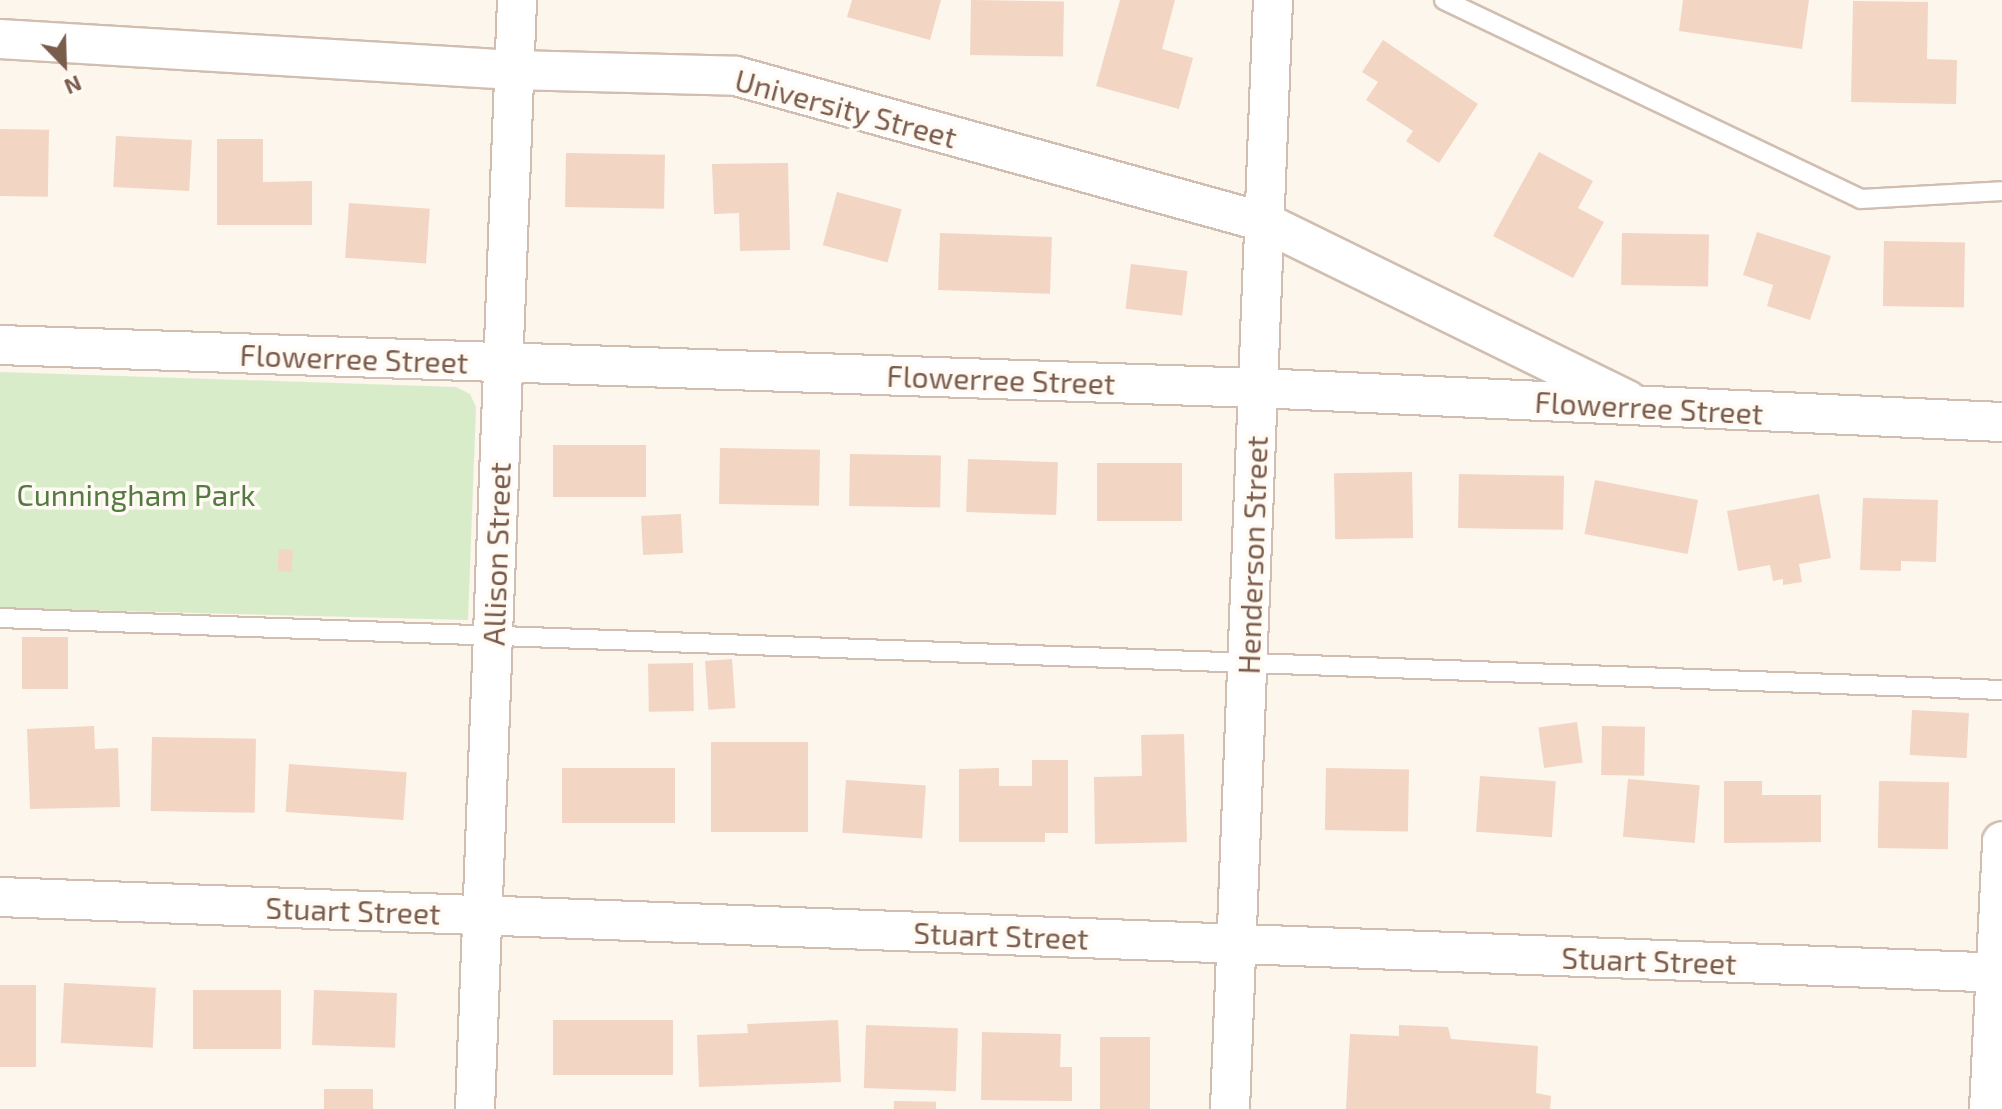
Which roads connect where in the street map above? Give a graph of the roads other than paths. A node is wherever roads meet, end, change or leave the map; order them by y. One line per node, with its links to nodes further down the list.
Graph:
1 (517, 0): 5 (street, Allison Street)
2 (1273, 0): 7 (street, Henderson Street)
3 (1444, 0): 6 (lane)
4 (0, 39): 5 (street, University Street)
5 (514, 70): 7 (street, University Street); 9 (street, Allison Street)
6 (2002, 191)
7 (1264, 222): 10 (street, Henderson Street); 11 (street, University Street)
8 (0, 345): 9 (street, Flowerree Street)
9 (502, 364): 10 (street, Flowerree Street); 14 (street, Allison Street)
10 (1258, 388): 11 (street, Flowerree Street); 15 (street, Henderson Street)
11 (1640, 407): 12 (street, Flowerree Street)
12 (2002, 422)
13 (0, 618): 14 (lane)
14 (493, 637): 15 (lane); 19 (street, Allison Street)
15 (1249, 664): 16 (lane); 20 (street, Henderson Street)
16 (2002, 690)
17 (2002, 841): 21 (street)
18 (0, 897): 19 (street, Stuart Street)
19 (482, 915): 20 (street, Stuart Street); 22 (street, Allison Street)
20 (1239, 944): 21 (street, Stuart Street); 23 (street, Henderson Street)
21 (1999, 973): 24 (street)
22 (475, 1109)
23 (1230, 1109)
24 (1989, 1109)

